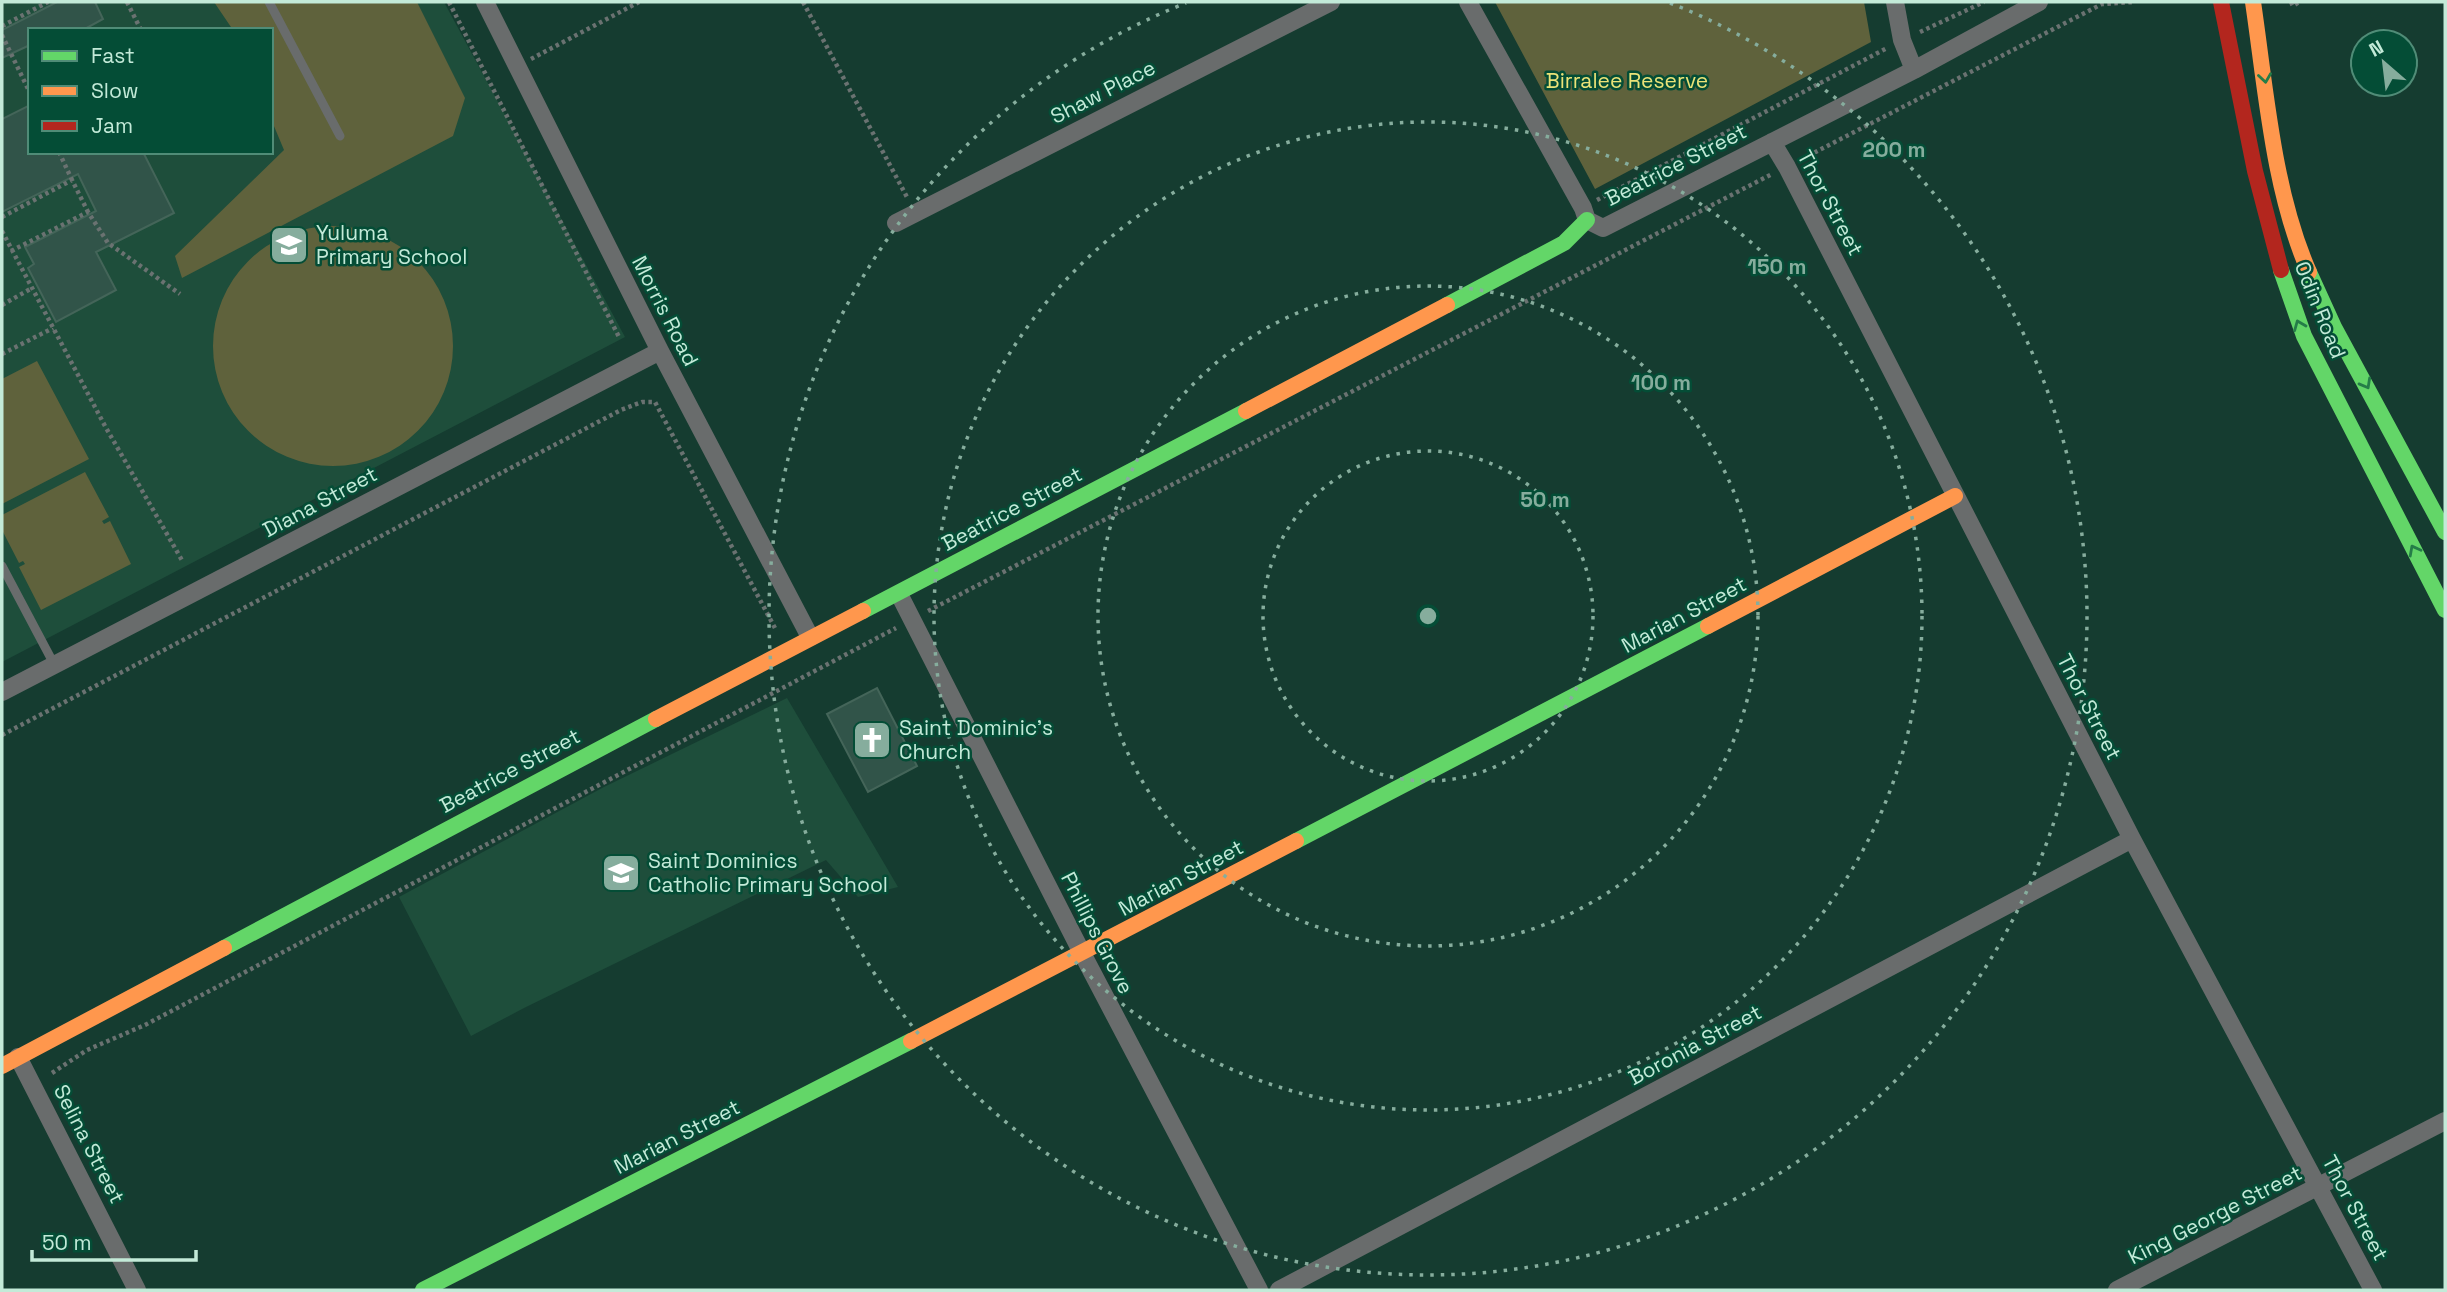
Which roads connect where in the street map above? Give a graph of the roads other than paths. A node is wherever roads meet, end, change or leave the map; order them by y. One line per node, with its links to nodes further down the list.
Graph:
1 (269, 2): 11 (lane)
2 (485, 2): 15 (street, Morris Road)
3 (1331, 2): 14 (street, Shaw Place)
4 (1468, 2): 13 (street)
5 (1895, 2): 10 (street)
6 (2039, 2): 10 (street, Beatrice Street)
7 (2221, 2): 9 (street, Odin Road)
8 (2257, 5): 9 (street); 17 (street, Odin Road, one-way to 17)
9 (2225, 19): 20 (street, Odin Road, one-way to 9)
10 (1913, 70): 12 (street, Beatrice Street)
11 (340, 136)
12 (1772, 142): 13 (street, Beatrice Street); 16 (street, Thor Street)
13 (1585, 214): 19 (street, Beatrice Street)
14 (896, 223)
15 (660, 351): 21 (street, Morris Road); 22 (street, Diana Street)
16 (1955, 496): 24 (street, Thor Street); 25 (street, Marian Street)
17 (2445, 532)
18 (2, 566): 22 (lane)
19 (899, 594): 21 (street, Beatrice Street); 25 (street, Phillips Grove)
20 (2445, 610)
21 (810, 637): 26 (street, Beatrice Street)
22 (55, 666): 23 (street, Diana Street)
23 (2, 692)
24 (2132, 839): 28 (street, Thor Street); 32 (street, Boronia Street)
25 (1082, 953): 30 (street, Marian Street); 31 (street, Phillips Grove)
26 (10, 1061): 29 (street, Selina Street)
27 (2445, 1121): 28 (street, King George Street)
28 (2318, 1187): 33 (street, King George Street); 34 (street, Thor Street)
29 (137, 1290)
30 (423, 1290)
31 (1259, 1290)
32 (1279, 1290)
33 (2117, 1290)
34 (2373, 1290)

